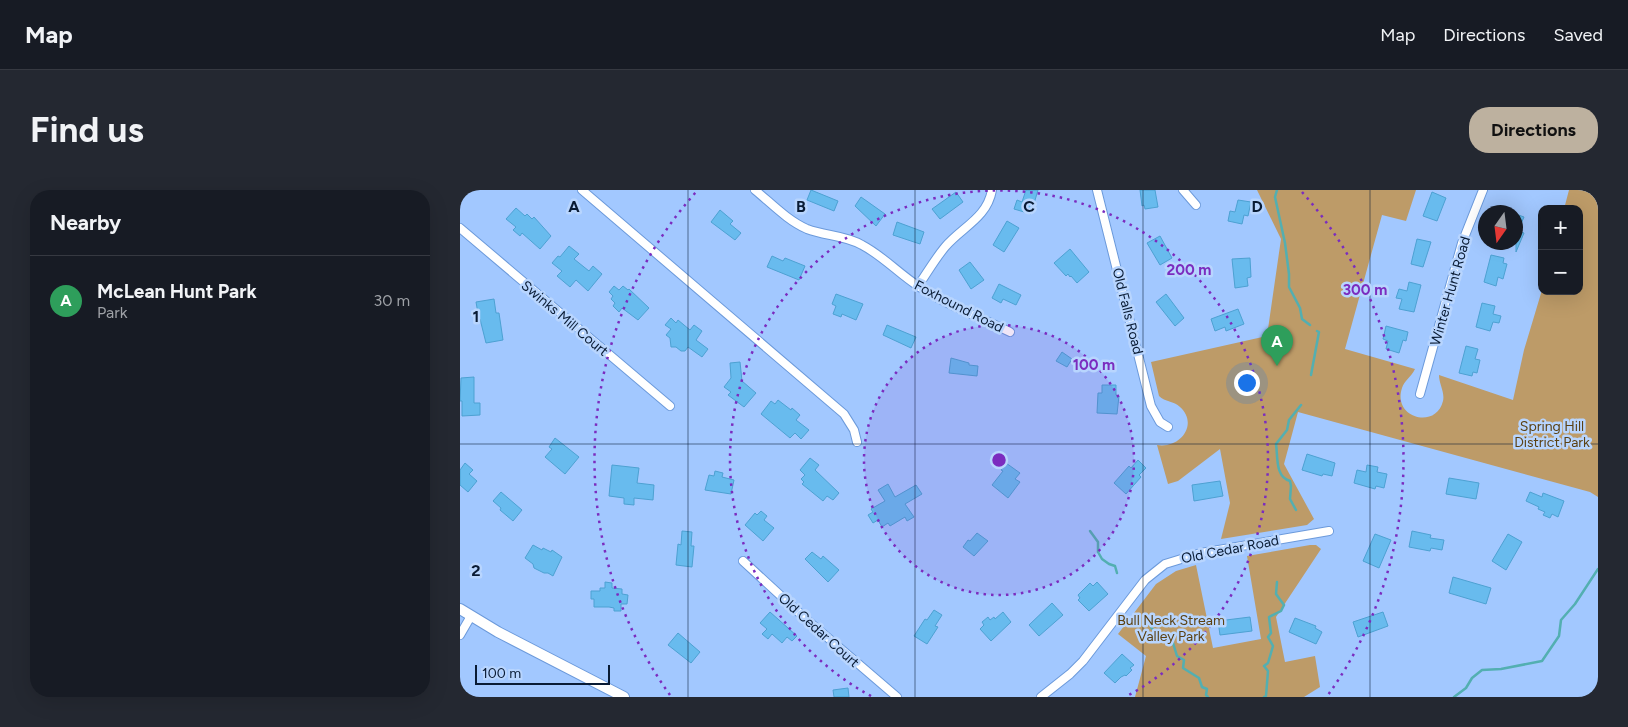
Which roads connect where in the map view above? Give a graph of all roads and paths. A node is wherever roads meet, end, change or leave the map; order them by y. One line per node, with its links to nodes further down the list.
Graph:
1 (582, 190): 14 (street)
2 (755, 190): 9 (street, Foxhound Road)
3 (992, 190): 9 (street)
4 (1097, 190): 13 (street, Old Falls Road)
5 (1184, 190): 7 (street)
6 (1483, 190): 11 (street, Winter Hunt Road)
7 (1196, 205)
8 (460, 228): 12 (street, Swinks Mill Court)
9 (918, 286): 10 (street, Foxhound Road)
10 (1010, 332)
11 (1420, 394)
12 (670, 406)
13 (1168, 427)
14 (857, 442)
15 (1329, 531): 22 (street, Old Cedar Road)
16 (743, 561): 21 (street, Old Cedar Court)
17 (460, 609): 18 (main road)
18 (471, 616): 19 (street); 20 (main road)
19 (460, 634)
20 (624, 697)
21 (897, 697)
22 (1041, 697)

